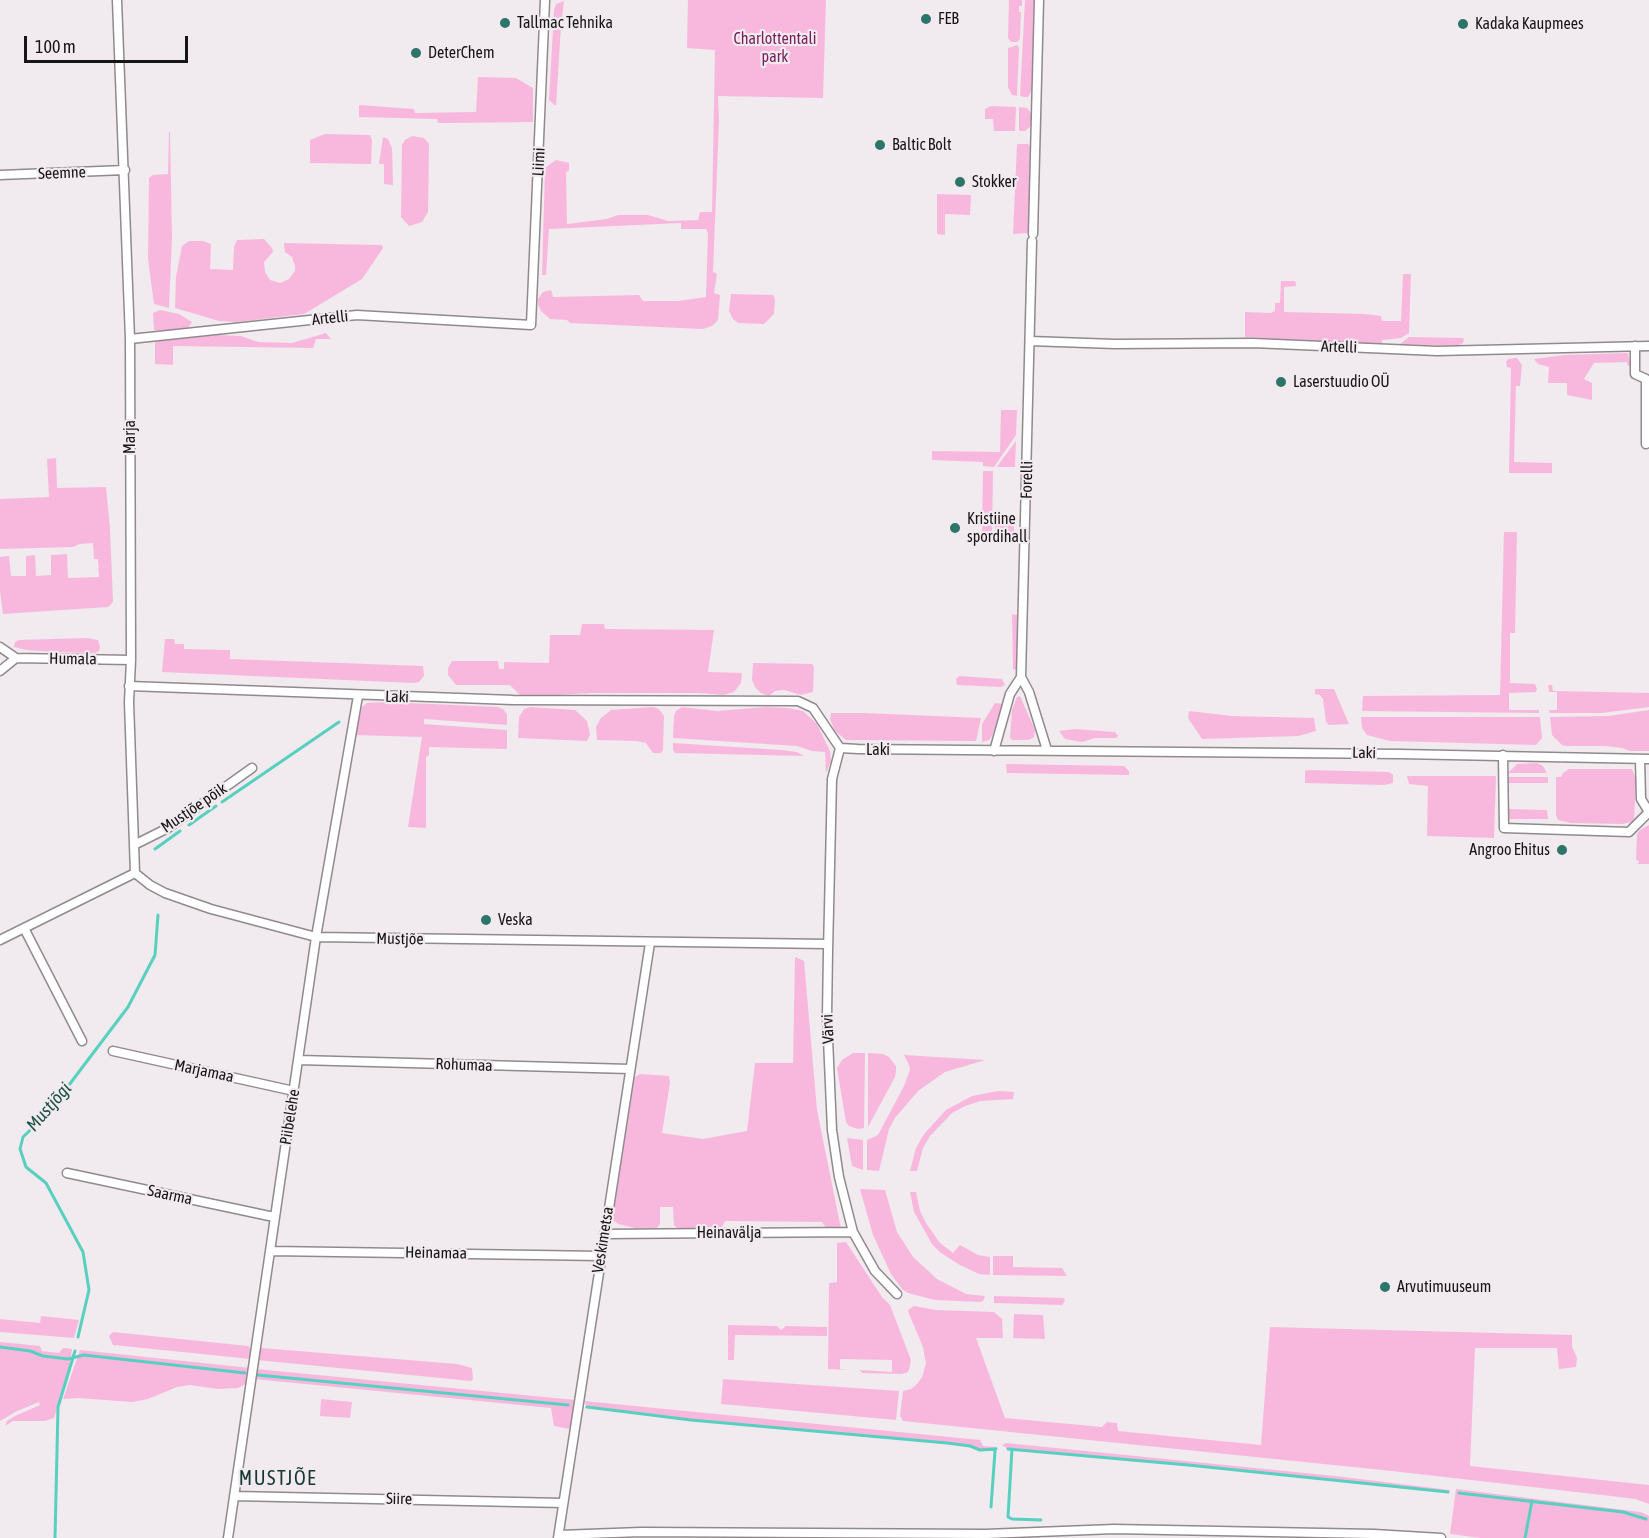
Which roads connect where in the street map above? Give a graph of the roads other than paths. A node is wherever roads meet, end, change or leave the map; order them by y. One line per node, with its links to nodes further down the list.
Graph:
1 (117, 0): 4 (street, Marja)
2 (545, 0): 6 (street, Liimi)
3 (1039, 0): 8 (street, Forelli)
4 (125, 170): 5 (street, Seemne); 7 (street, Marja)
5 (0, 175)
6 (531, 325): 7 (street, Artelli)
7 (130, 339): 14 (street, Marja)
8 (1030, 341): 9 (street, Artelli); 16 (street, Forelli)
9 (1635, 346): 10 (street, Artelli); 11 (street)
10 (1649, 346)
11 (1646, 444)
12 (0, 647): 13 (street)
13 (16, 658): 14 (street, Humala); 15 (street)
14 (131, 660): 17 (street, Marja)
15 (0, 671)
16 (1021, 677): 20 (street, Forelli); 21 (street)
17 (129, 686): 18 (street, Laki); 26 (street, Marja)
18 (358, 696): 19 (street, Laki); 29 (street, Piibelehe)
19 (840, 748): 21 (street, Laki); 32 (street, Värvi)
20 (1047, 750): 21 (street, Laki); 22 (street, Laki)
21 (994, 751)
22 (1503, 755): 23 (street, Laki); 25 (street)
23 (1644, 759): 25 (street)
24 (252, 768): 26 (street, Mustjõe põik)
25 (1649, 812)
26 (134, 845): 27 (street, Marja)
27 (135, 873): 28 (street); 29 (street, Mustjõe)
28 (24, 928): 30 (street); 33 (street)
29 (316, 937): 31 (street, Mustjõe); 35 (street, Piibelehe)
30 (0, 940)
31 (650, 943): 32 (street, Mustjõe); 36 (street, Veskimetsa)
32 (828, 944): 40 (street, Värvi)
33 (82, 1041)
34 (113, 1051): 37 (street, Marjamaa)
35 (299, 1060): 36 (street, Rohumaa); 37 (street, Piibelehe)
36 (630, 1069): 41 (street, Veskimetsa)
37 (294, 1091): 39 (street, Piibelehe)
38 (67, 1173): 39 (street, Saarma)
39 (274, 1217): 42 (street, Piibelehe)
40 (854, 1232): 41 (street, Heinavälja); 44 (street, Värvi)
41 (604, 1234): 43 (street, Veskimetsa)
42 (271, 1251): 43 (street, Heinamaa); 45 (street, Piibelehe)
43 (601, 1256): 46 (street, Veskimetsa)
44 (897, 1294)
45 (234, 1496): 46 (street, Siire); 49 (street, Piibelehe)
46 (563, 1503): 48 (street, Veskimetsa)
47 (986, 1536): 48 (street); 50 (street)
48 (558, 1537)
49 (228, 1538)
50 (1436, 1538)

